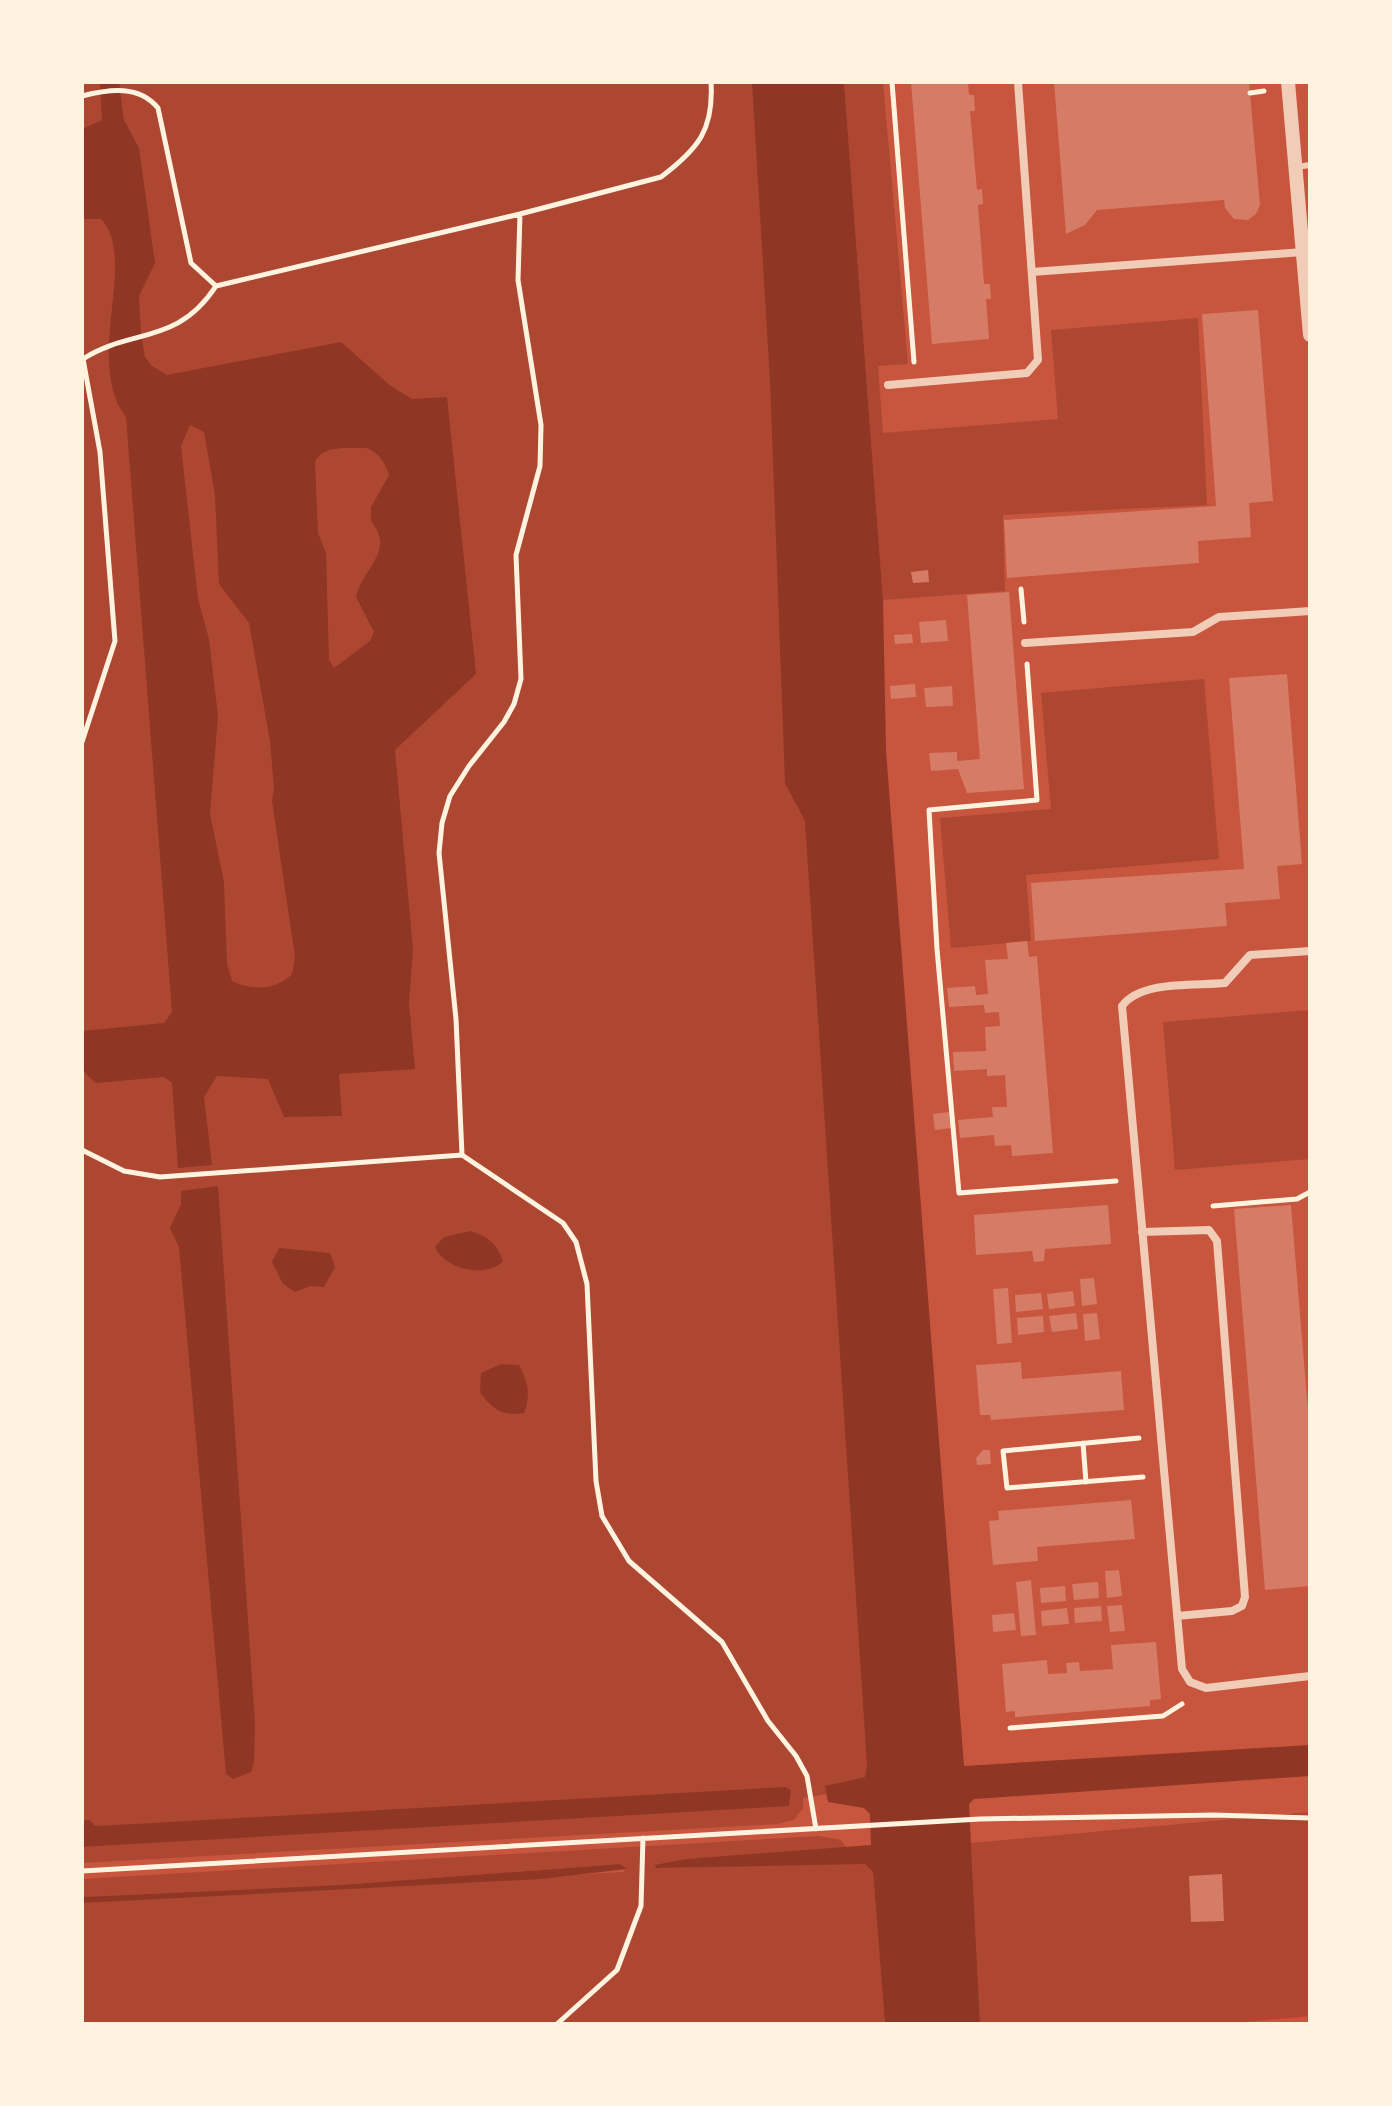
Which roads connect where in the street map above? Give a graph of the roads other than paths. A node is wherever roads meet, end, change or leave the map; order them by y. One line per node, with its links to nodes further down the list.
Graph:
1 (1018, 82): 5 (street)
2 (1288, 82): 3 (street)
3 (1303, 166): 4 (street)
4 (1303, 252): 5 (street); 6 (street)
5 (1032, 272): 7 (street)
6 (1310, 335)
7 (888, 385)
8 (1310, 611): 9 (street)
9 (1025, 643)
10 (1310, 951): 11 (street)
11 (1142, 1232): 12 (street); 12 (street)
12 (1177, 1616): 13 (street)
13 (1310, 1676)

